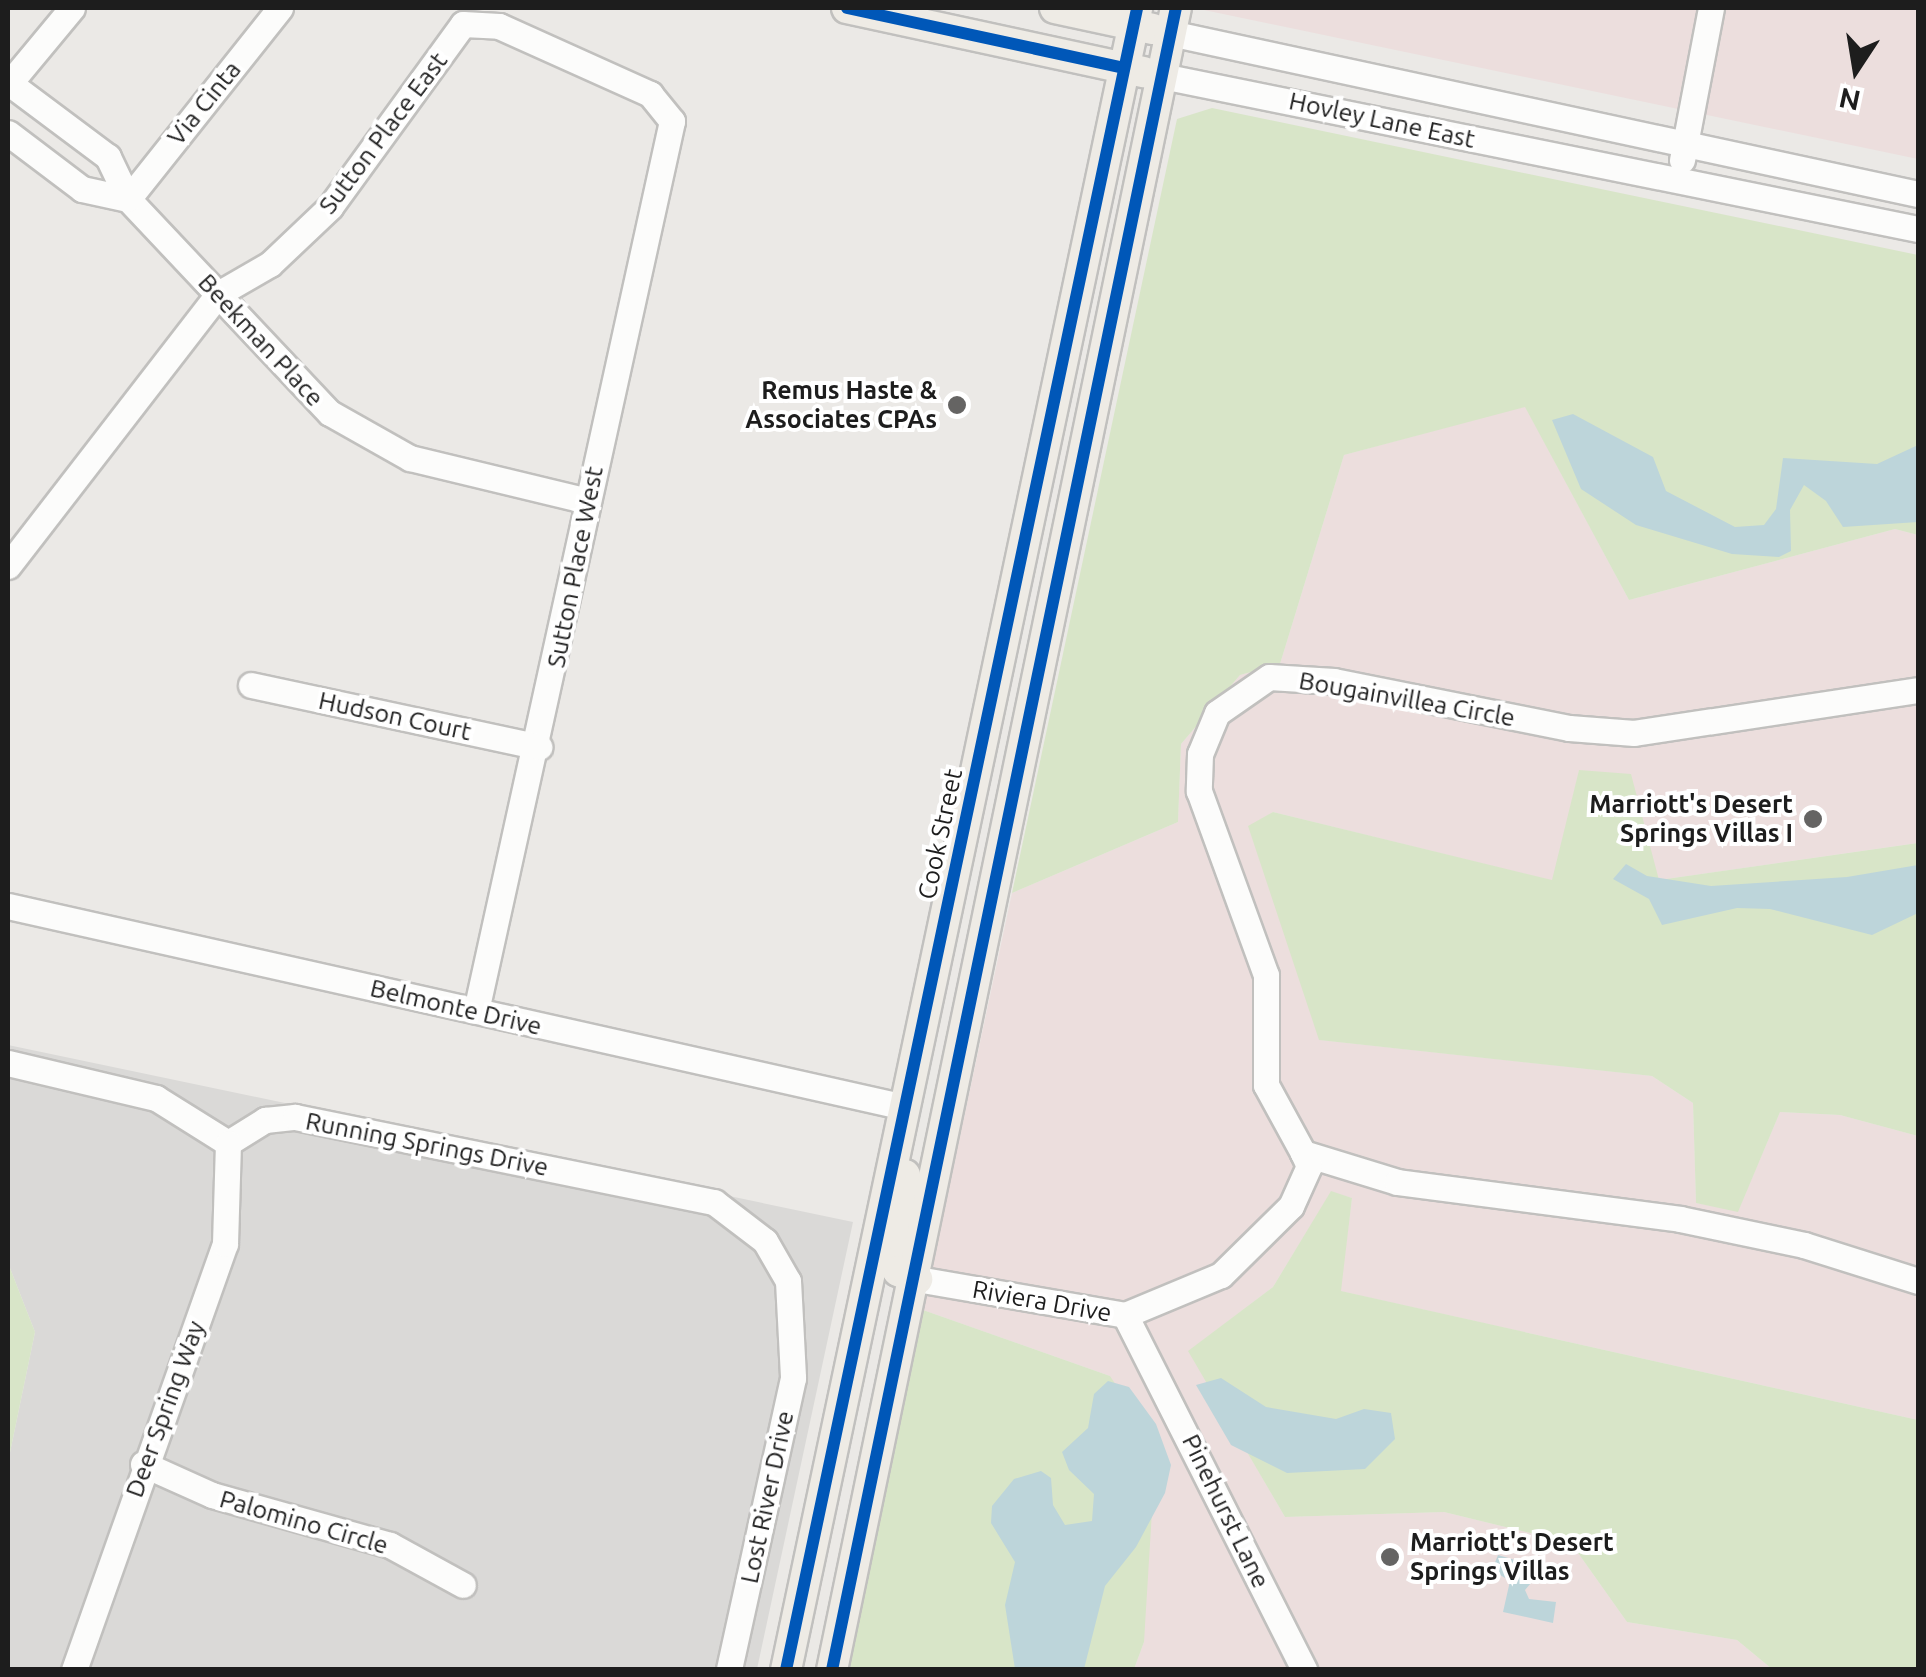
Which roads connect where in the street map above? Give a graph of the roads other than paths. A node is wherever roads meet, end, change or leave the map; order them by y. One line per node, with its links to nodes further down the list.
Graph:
1 (72, 8): 10 (street)
2 (280, 8): 16 (street, Via Cinta)
3 (847, 8): 8 (main road, Hovley Lane East)
4 (1056, 8): 6 (main road, Hovley Lane East)
5 (1712, 8): 13 (street)
6 (1135, 16): 7 (main road, Hovley Lane East); 8 (main road, Cook Street)
7 (1173, 20): 9 (main road); 13 (street, Hovley Lane East)
8 (1124, 68): 9 (main road, Hovley Lane East); 21 (main road, Cook Street)
9 (1162, 76): 14 (street, Hovley Lane East); 26 (main road)
10 (8, 84): 16 (street, Beekman Place)
11 (672, 122): 19 (street, Sutton Place East); 20 (street, Sutton Place West)
12 (8, 133): 16 (street)
13 (1685, 146): 14 (street); 15 (street, Hovley Lane East)
14 (1677, 180): 17 (street, Hovley Lane East)
15 (1916, 194): 17 (street)
16 (128, 198): 19 (street, Beekman Place)
17 (1794, 204): 18 (street, Hovley Lane East)
18 (1918, 230)
19 (218, 294): 20 (street, Beekman Place); 22 (street, Sutton Place East)
20 (588, 501): 25 (street, Sutton Place West)
21 (1033, 506): 26 (main road); 30 (main road, Cook Street)
22 (8, 566)
23 (251, 685): 25 (street, Hudson Court)
24 (1918, 690): 32 (street, Bougainvillea Circle)
25 (539, 747): 28 (street, Sutton Place West)
26 (1014, 794): 33 (main road)
27 (8, 906): 28 (street, Belmonte Drive)
28 (476, 1012): 30 (street, Belmonte Drive)
29 (8, 1063): 31 (street)
30 (905, 1107): 33 (main road); 42 (main road, Cook Street)
31 (228, 1144): 36 (street, Running Springs Drive); 38 (street, Deer Spring Way)
32 (1303, 1154): 34 (street); 35 (street)
33 (917, 1279): 35 (street, Riviera Drive); 43 (main road)
34 (1918, 1281)
35 (1125, 1315): 37 (street, Riviera Drive)
36 (794, 1324): 41 (street, Lost River Drive)
37 (1148, 1352): 44 (street, Pinehurst Lane)
38 (143, 1464): 39 (street, Palomino Circle); 40 (street, Deer Spring Way)
39 (463, 1585)
40 (74, 1670)
41 (729, 1670)
42 (786, 1670)
43 (832, 1670)
44 (1304, 1670)

